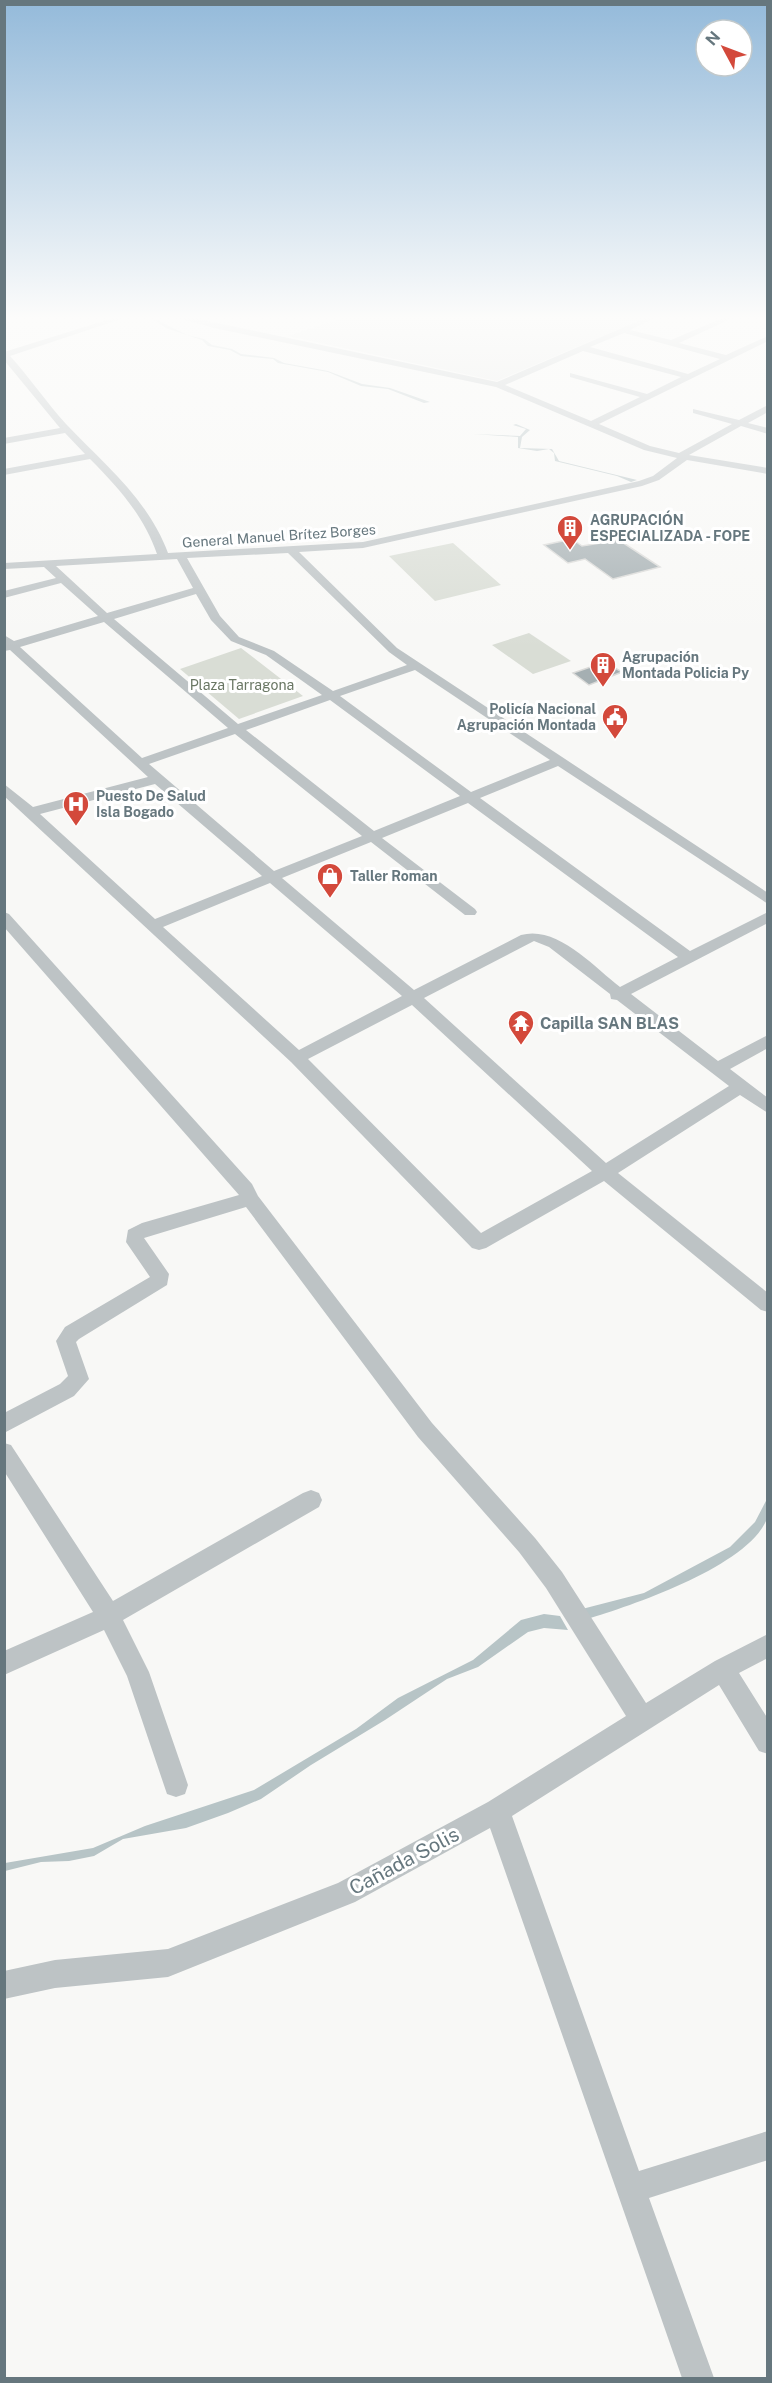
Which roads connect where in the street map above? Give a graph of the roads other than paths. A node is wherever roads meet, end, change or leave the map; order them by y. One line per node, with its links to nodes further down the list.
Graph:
1 (64, 426): 5 (street)
2 (593, 426): 9 (street)
3 (736, 426): 9 (street, General Manuel Brítez Borges)
4 (752, 426): 6 (street)
5 (67, 430): 7 (street); 8 (street)
6 (768, 431)
7 (5, 441)
8 (91, 456): 11 (street); 14 (street)
9 (683, 457): 10 (street); 12 (street, General Manuel Brítez Borges)
10 (767, 470)
11 (4, 472)
12 (290, 549): 13 (street, General Manuel Brítez Borges); 22 (street)
13 (182, 557): 14 (street, General Manuel Brítez Borges); 18 (street)
14 (164, 558): 15 (street, General Manuel Brítez Borges)
15 (47, 564): 16 (street, General Manuel Brítez Borges); 17 (street)
16 (4, 566)
17 (63, 579): 19 (street); 20 (street)
18 (200, 589): 20 (street); 23 (street)
19 (4, 595)
20 (105, 618): 21 (street); 24 (street)
21 (7, 644): 26 (street)
22 (416, 666): 23 (street); 25 (street)
23 (332, 696): 24 (street); 29 (street)
24 (236, 729): 26 (street); 31 (street)
25 (559, 761): 29 (street); 33 (street)
26 (140, 763): 27 (street)
27 (158, 779): 30 (street); 32 (street)
28 (4, 788): 30 (street)
29 (469, 798): 31 (street); 38 (street)
30 (31, 812): 37 (street)
31 (372, 837): 32 (street); 34 (street)
32 (274, 878): 37 (street); 40 (street)
33 (768, 900)
34 (470, 912)
35 (4, 917): 47 (street)
36 (768, 917): 38 (street)
37 (154, 926): 42 (street)
38 (689, 958): 39 (street)
39 (617, 994): 40 (street); 43 (street)
40 (414, 998): 42 (street); 46 (street)
41 (768, 1040): 43 (street)
42 (297, 1058): 46 (street)
43 (717, 1069): 44 (street)
44 (741, 1086): 45 (street); 46 (street)
45 (768, 1107)
46 (605, 1172): 48 (street)
47 (250, 1199): 49 (street); 56 (street)
48 (768, 1304)
49 (4, 1424)
50 (4, 1452): 52 (street)
51 (311, 1500): 52 (street)
52 (109, 1616): 54 (street); 58 (street)
53 (768, 1645): 55 (street, Cañada Solis)
54 (4, 1663)
55 (723, 1669): 56 (street, Cañada Solis); 57 (street)
56 (642, 1719): 59 (street, Cañada Solis)
57 (768, 1742)
58 (176, 1785)
59 (497, 1811): 60 (street, Cañada Solis); 62 (street)
60 (4, 1985)
61 (768, 2145): 62 (street)
62 (629, 2189): 63 (street)
63 (698, 2379)

